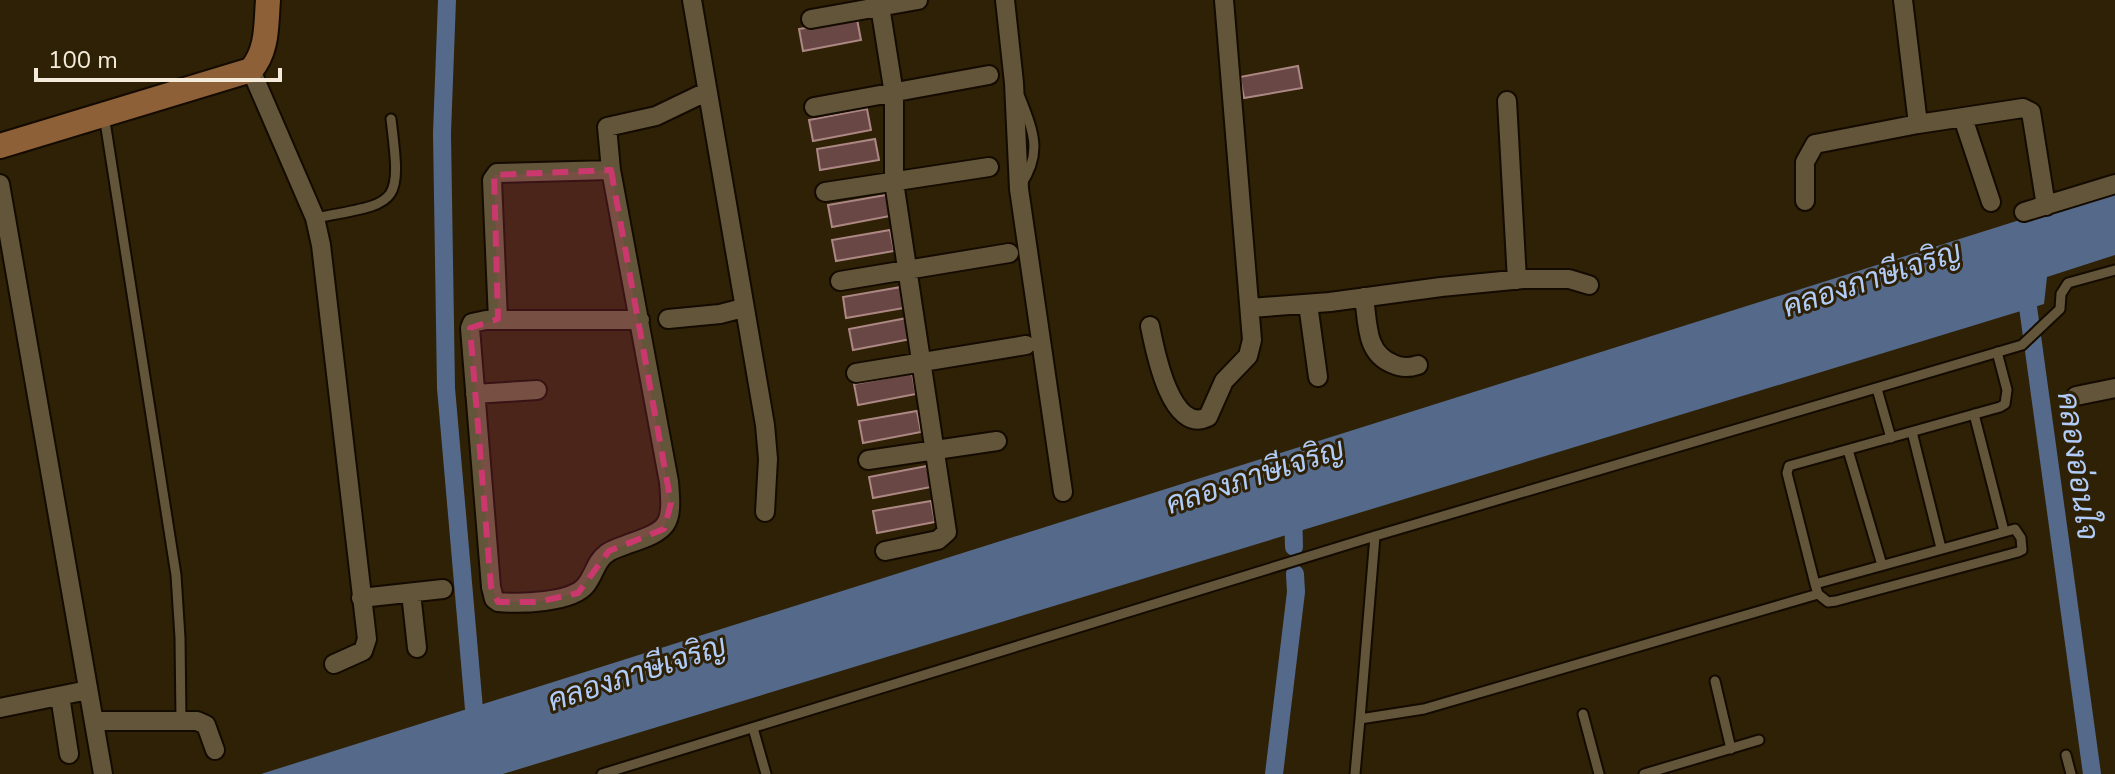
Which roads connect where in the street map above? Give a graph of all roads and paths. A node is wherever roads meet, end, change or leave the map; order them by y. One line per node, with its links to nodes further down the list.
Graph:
1 (268, 0): 9 (street)
2 (692, 0): 11 (street)
3 (918, 0): 7 (street)
4 (1005, 0): 63 (street)
5 (1224, 0): 40 (street)
6 (1903, 0): 18 (street)
7 (880, 3): 8 (street); 12 (street)
8 (811, 19)
9 (251, 70): 15 (street); 30 (street)
10 (989, 75): 12 (street)
11 (706, 92): 21 (street); 39 (street)
12 (894, 94): 14 (street); 22 (street)
13 (1507, 101): 34 (street)
14 (814, 107)
15 (104, 115): 19 (street); 82 (lane)
16 (1963, 118): 18 (street); 27 (street); 28 (street)
17 (391, 119): 30 (lane)
18 (1918, 124): 26 (street)
19 (0, 146)
20 (989, 167): 22 (street)
21 (611, 170): 42 (street); 43 (street)
22 (894, 182): 25 (street); 33 (street)
23 (0, 184): 77 (street)
24 (2115, 184): 28 (street)
25 (825, 192)
26 (1805, 201)
27 (1991, 202)
28 (2046, 206): 29 (street)
29 (2024, 212)
30 (315, 218): 73 (street)
31 (1009, 253): 33 (street)
32 (2115, 270): 46 (lane)
33 (908, 271): 35 (street); 47 (street)
34 (1517, 280): 36 (street); 37 (street)
35 (840, 281)
36 (1589, 285)
37 (1364, 297): 38 (street); 48 (street)
38 (1308, 304): 40 (street); 50 (street)
39 (743, 308): 41 (street); 64 (street)
40 (1250, 308): 44 (street)
41 (668, 319)
42 (498, 320): 43 (street); 54 (street)
43 (640, 320): 54 (street)
44 (1150, 326)
45 (1026, 345): 47 (street)
46 (1997, 352): 52 (lane); 56 (lane)
47 (922, 361): 49 (street); 60 (street)
48 (1418, 365)
49 (856, 373)
50 (1318, 377)
51 (2115, 388): 55 (street)
52 (1877, 389): 58 (lane); 66 (lane)
53 (537, 390): 54 (street)
54 (475, 394)
55 (2076, 396)
56 (1974, 414): 57 (lane); 65 (lane)
57 (1912, 432): 58 (lane); 67 (lane)
58 (1891, 438): 61 (lane)
59 (997, 441): 60 (street)
60 (936, 450): 62 (street); 68 (street)
61 (1848, 450): 69 (lane); 71 (lane)
62 (868, 460)
63 (1063, 492)
64 (765, 512)
65 (2004, 531): 67 (lane); 71 (lane)
66 (1375, 536): 81 (lane); 84 (lane)
67 (1941, 548): 69 (lane)
68 (885, 551)
69 (1882, 565): 71 (lane)
70 (443, 589): 72 (street)
71 (1817, 589): 81 (lane)
72 (411, 593): 73 (street); 74 (street)
73 (361, 598): 75 (street)
74 (417, 648)
75 (334, 664)
76 (1715, 681): 86 (lane)
77 (88, 690): 78 (street); 83 (street)
78 (60, 696): 79 (street); 88 (street)
79 (0, 708)
80 (1583, 714): 94 (lane)
81 (1360, 719): 93 (lane)
82 (181, 720): 83 (street); 87 (street)
83 (95, 721): 90 (street)
84 (753, 728): 91 (lane); 92 (lane)
85 (1759, 740): 86 (lane)
86 (1731, 749): 95 (lane)
87 (215, 750)
88 (69, 754)
89 (2066, 755): 96 (lane)
90 (103, 774)
91 (602, 774)
92 (766, 774)
93 (1355, 774)
94 (1599, 774)
95 (1644, 774)
96 (2071, 774)

